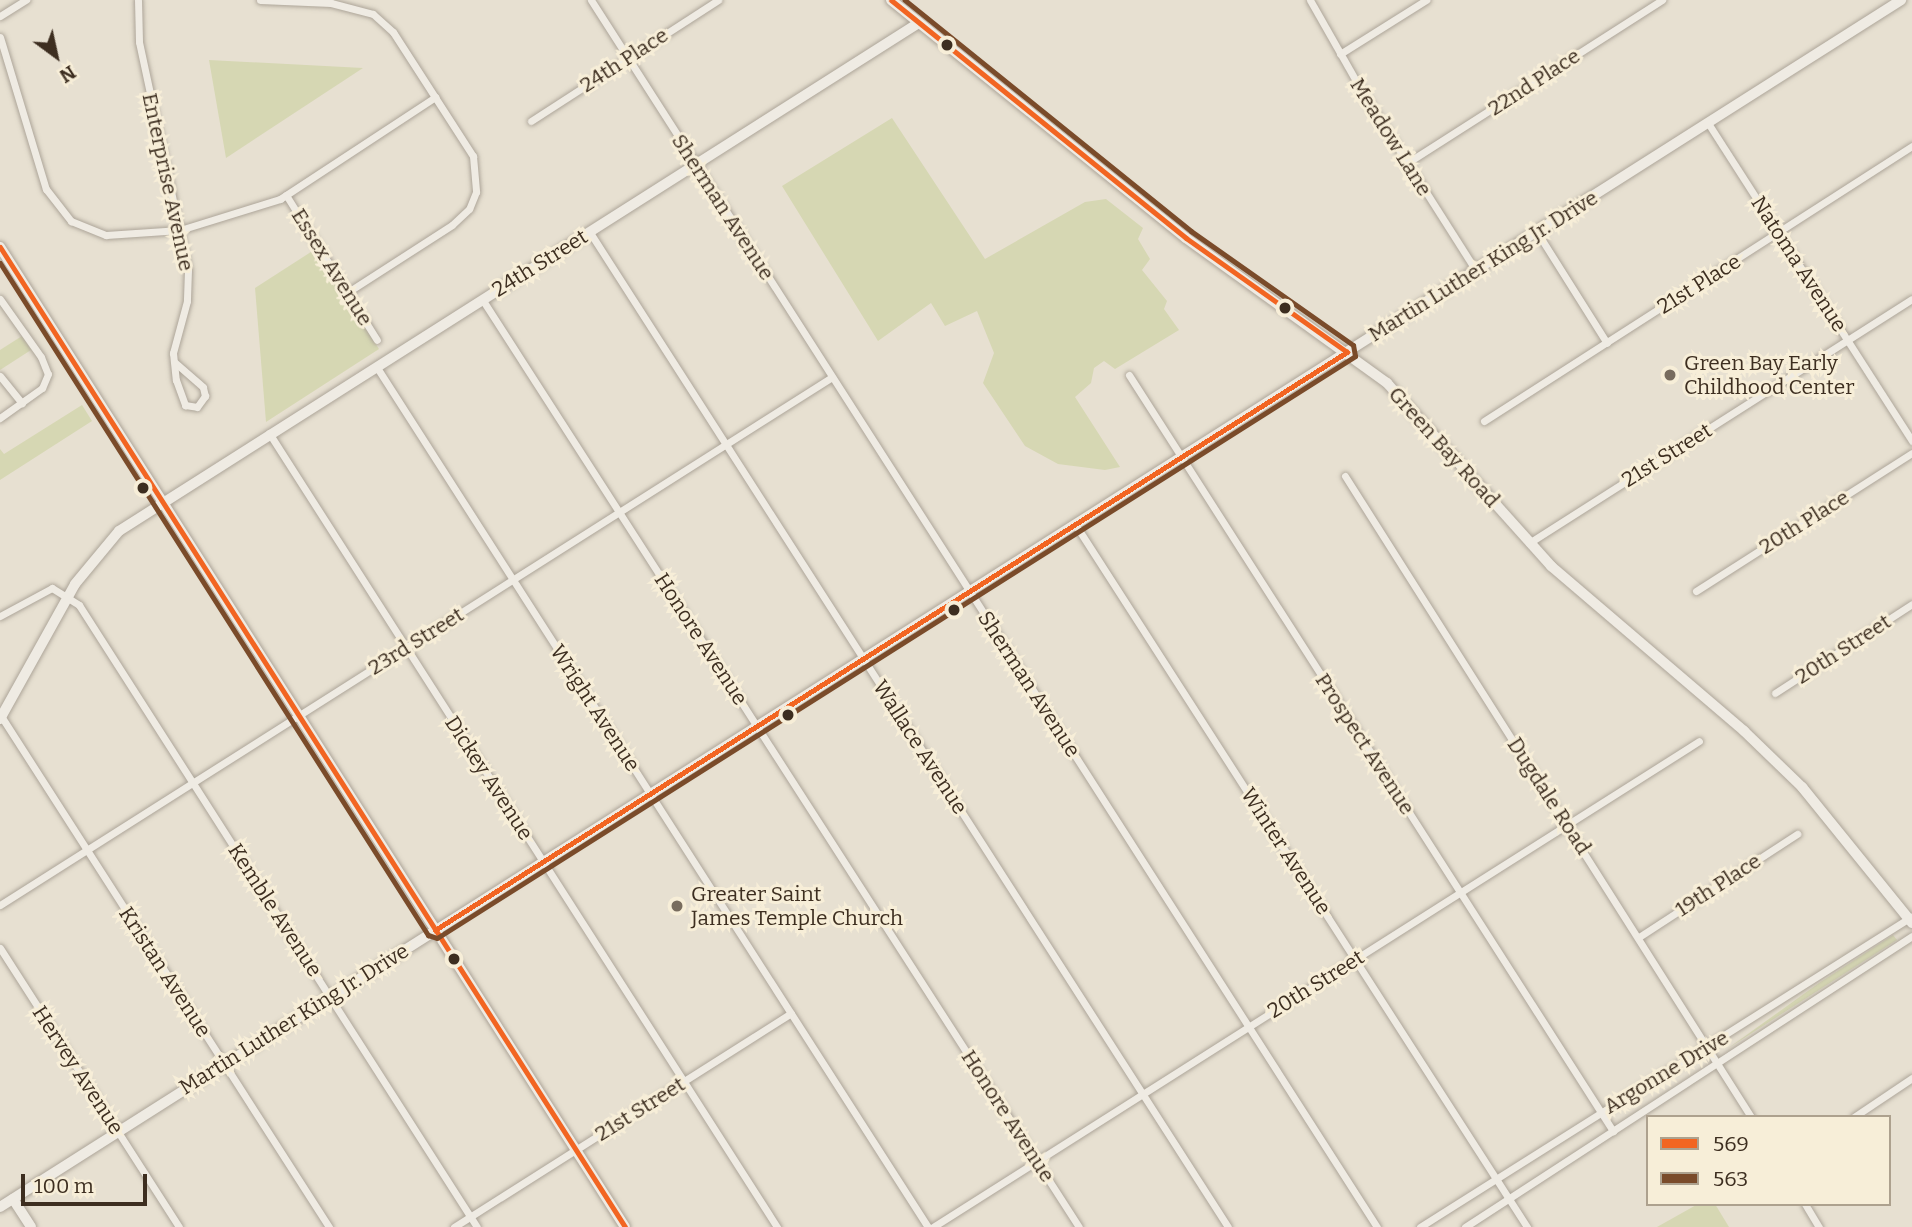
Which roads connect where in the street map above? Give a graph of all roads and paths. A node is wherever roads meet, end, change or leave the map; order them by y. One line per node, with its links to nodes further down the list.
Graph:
1 (26, 0): 11 (street)
2 (138, 0): 23 (street, Enterprise Avenue)
3 (260, 0): 16 (street)
4 (591, 0): 15 (street, Sherman Avenue)
5 (718, 0): 15 (street, 24th Place)
6 (891, 0): 12 (street, Green Bay Road)
7 (1310, 0): 14 (street, Meadow Lane)
8 (1426, 0): 14 (street)
9 (1662, 0): 21 (street, 22nd Place)
10 (1901, 0): 18 (street, Martin Luther King Jr. Drive)
11 (0, 16)
12 (917, 24): 20 (street, 24th Street); 36 (street, Green Bay Road)
13 (0, 37): 23 (street)
14 (1340, 54): 21 (street, Meadow Lane)
15 (629, 58): 17 (street, 24th Place); 20 (street, Sherman Avenue)
16 (435, 97): 22 (street); 29 (street)
17 (531, 121)
18 (1708, 123): 25 (street, Martin Luther King Jr. Drive); 26 (street, Natoma Avenue)
19 (1912, 146): 26 (street, 21st Place)
20 (696, 163): 24 (street, 24th Street); 41 (street, Sherman Avenue)
21 (1406, 163): 28 (street, Meadow Lane)
22 (286, 195): 23 (street); 29 (street, Essex Avenue)
23 (180, 229): 37 (street, Enterprise Avenue)
24 (589, 231): 30 (street, 24th Street); 47 (street, Wallace Avenue)
25 (1537, 232): 28 (street, Martin Luther King Jr. Drive); 35 (street)
26 (1779, 233): 34 (street, Natoma Avenue); 35 (street, 21st Place)
27 (0, 247): 51 (street)
28 (1476, 271): 36 (street, Martin Luther King Jr. Drive)
29 (348, 292): 33 (street, Essex Avenue)
30 (482, 299): 38 (street, 24th Street); 52 (street, Honore Avenue)
31 (1912, 299): 34 (street, 21st Street)
32 (2, 305): 42 (street)
33 (377, 340)
34 (1848, 341): 46 (street, Natoma Avenue); 54 (street, 21st Street)
35 (1607, 342): 44 (street, 21st Place)
36 (1347, 352): 49 (street, Martin Luther King Jr. Drive); 54 (street, Green Bay Road)
37 (175, 363): 37 (street, Enterprise Avenue)
38 (376, 366): 45 (street, 24th Street); 55 (street, Wright Avenue)
39 (1129, 375): 49 (street, Prospect Avenue)
40 (0, 376): 42 (street)
41 (832, 377): 47 (street, 23rd Street); 56 (street, Sherman Avenue)
42 (22, 403): 43 (street)
43 (0, 418)
44 (1484, 421)
45 (269, 433): 51 (street, 24th Street); 61 (street, Dickey Avenue)
46 (1912, 441)
47 (726, 445): 52 (street, 23rd Street); 62 (street, Wallace Avenue)
48 (1912, 453): 57 (street, 20th Place)
49 (1182, 457): 53 (street, Martin Luther King Jr. Drive); 74 (street, Prospect Avenue)
50 (1345, 476): 70 (street, Dugdale Road)
51 (163, 501): 58 (street, 24th Street); 64 (street)
52 (619, 512): 55 (street, 23rd Street); 66 (street, Honore Avenue)
53 (1075, 524): 56 (street, Martin Luther King Jr. Drive); 81 (street, Winter Avenue)
54 (1529, 542): 76 (street, Green Bay Road)
55 (512, 580): 61 (street, 23rd Street); 69 (street, Wright Avenue)
56 (970, 591): 62 (street, Martin Luther King Jr. Drive); 84 (street, Sherman Avenue)
57 (1696, 591)
58 (69, 595): 60 (street); 65 (street, 24th Street); 68 (street, Kemble Avenue)
59 (1912, 604): 63 (street, 20th Street)
60 (0, 616)
61 (405, 648): 64 (street, 23rd Street); 73 (street, Dickey Avenue)
62 (863, 659): 66 (street, Martin Luther King Jr. Drive); 90 (street, Wallace Avenue)
63 (1774, 693)
64 (300, 716): 68 (street, 23rd Street); 77 (street)
65 (1, 717): 72 (street, Kristan Avenue)
66 (757, 726): 69 (street, Martin Luther King Jr. Drive); 97 (street, Honore Avenue)
67 (1699, 741): 70 (street, 20th Street)
68 (194, 782): 72 (street, 23rd Street); 82 (street, Kemble Avenue)
69 (650, 794): 73 (street, Martin Luther King Jr. Drive); 83 (street, Wright Avenue)
70 (1567, 824): 74 (street, 20th Street); 79 (street, Dugdale Road)
71 (1797, 834): 79 (street, 19th Place)
72 (87, 850): 75 (street, 23rd Street); 86 (street, Kristan Avenue)
73 (542, 862): 77 (street, Martin Luther King Jr. Drive); 89 (street, Dickey Avenue)
74 (1460, 892): 81 (street, 20th Street); 91 (street, Prospect Avenue)
75 (0, 905)
76 (1911, 920): 85 (street, Argonne Drive)
77 (435, 930): 82 (street, Martin Luther King Jr. Drive); 96 (street)
78 (1912, 936): 87 (street, Argonne Drive)
79 (1639, 937): 85 (street, Dugdale Road)
80 (0, 947): 95 (street, Hervey Avenue)
81 (1355, 959): 84 (street, 20th Street); 98 (street, Winter Avenue)
82 (330, 996): 86 (street, Martin Luther King Jr. Drive); 103 (street, Kemble Avenue)
83 (791, 1013): 89 (street, 21st Street); 111 (street, Wright Avenue)
84 (1248, 1027): 90 (street, 20th Street); 114 (street, Sherman Avenue)
85 (1709, 1047): 87 (street, Dugdale Road); 91 (street, Argonne Drive)
86 (225, 1064): 95 (street, Martin Luther King Jr. Drive); 106 (street, Kristan Avenue)
87 (1720, 1064): 92 (street, Dugdale Road); 94 (street, Argonne Drive)
88 (1912, 1078): 93 (street)
89 (684, 1082): 96 (street, 21st Street); 110 (street, Dickey Avenue)
90 (1142, 1094): 97 (street, 20th Street); 113 (street, Wallace Avenue)
91 (1600, 1112): 94 (street, Prospect Avenue); 98 (street, Argonne Drive)
92 (1750, 1115)
93 (1857, 1115)
94 (1613, 1131): 100 (street, Argonne Drive)
95 (118, 1132): 99 (street, Martin Luther King Jr. Drive); 105 (street, Hervey Avenue)
96 (576, 1150): 103 (street, 21st Street); 109 (street)
97 (1037, 1161): 111 (street, 20th Street); 112 (street, Honore Avenue)
98 (1496, 1178): 100 (street, Winter Avenue); 115 (street, Argonne Drive)
99 (12, 1199): 102 (street, Martin Luther King Jr. Drive); 104 (street)
100 (1510, 1199): 116 (street, Argonne Drive); 117 (street, Winter Avenue)
101 (1806, 1206): 118 (street)
102 (0, 1207)
103 (470, 1217): 107 (street, 21st Street); 108 (street, Kemble Avenue)
104 (31, 1227)
105 (179, 1227)
106 (329, 1227)
107 (454, 1227)
108 (477, 1227)
109 (625, 1227)
110 (777, 1227)
111 (931, 1227)
112 (1079, 1227)
113 (1228, 1227)
114 (1377, 1227)
115 (1420, 1227)
116 (1465, 1227)
117 (1527, 1227)
118 (1819, 1227)

